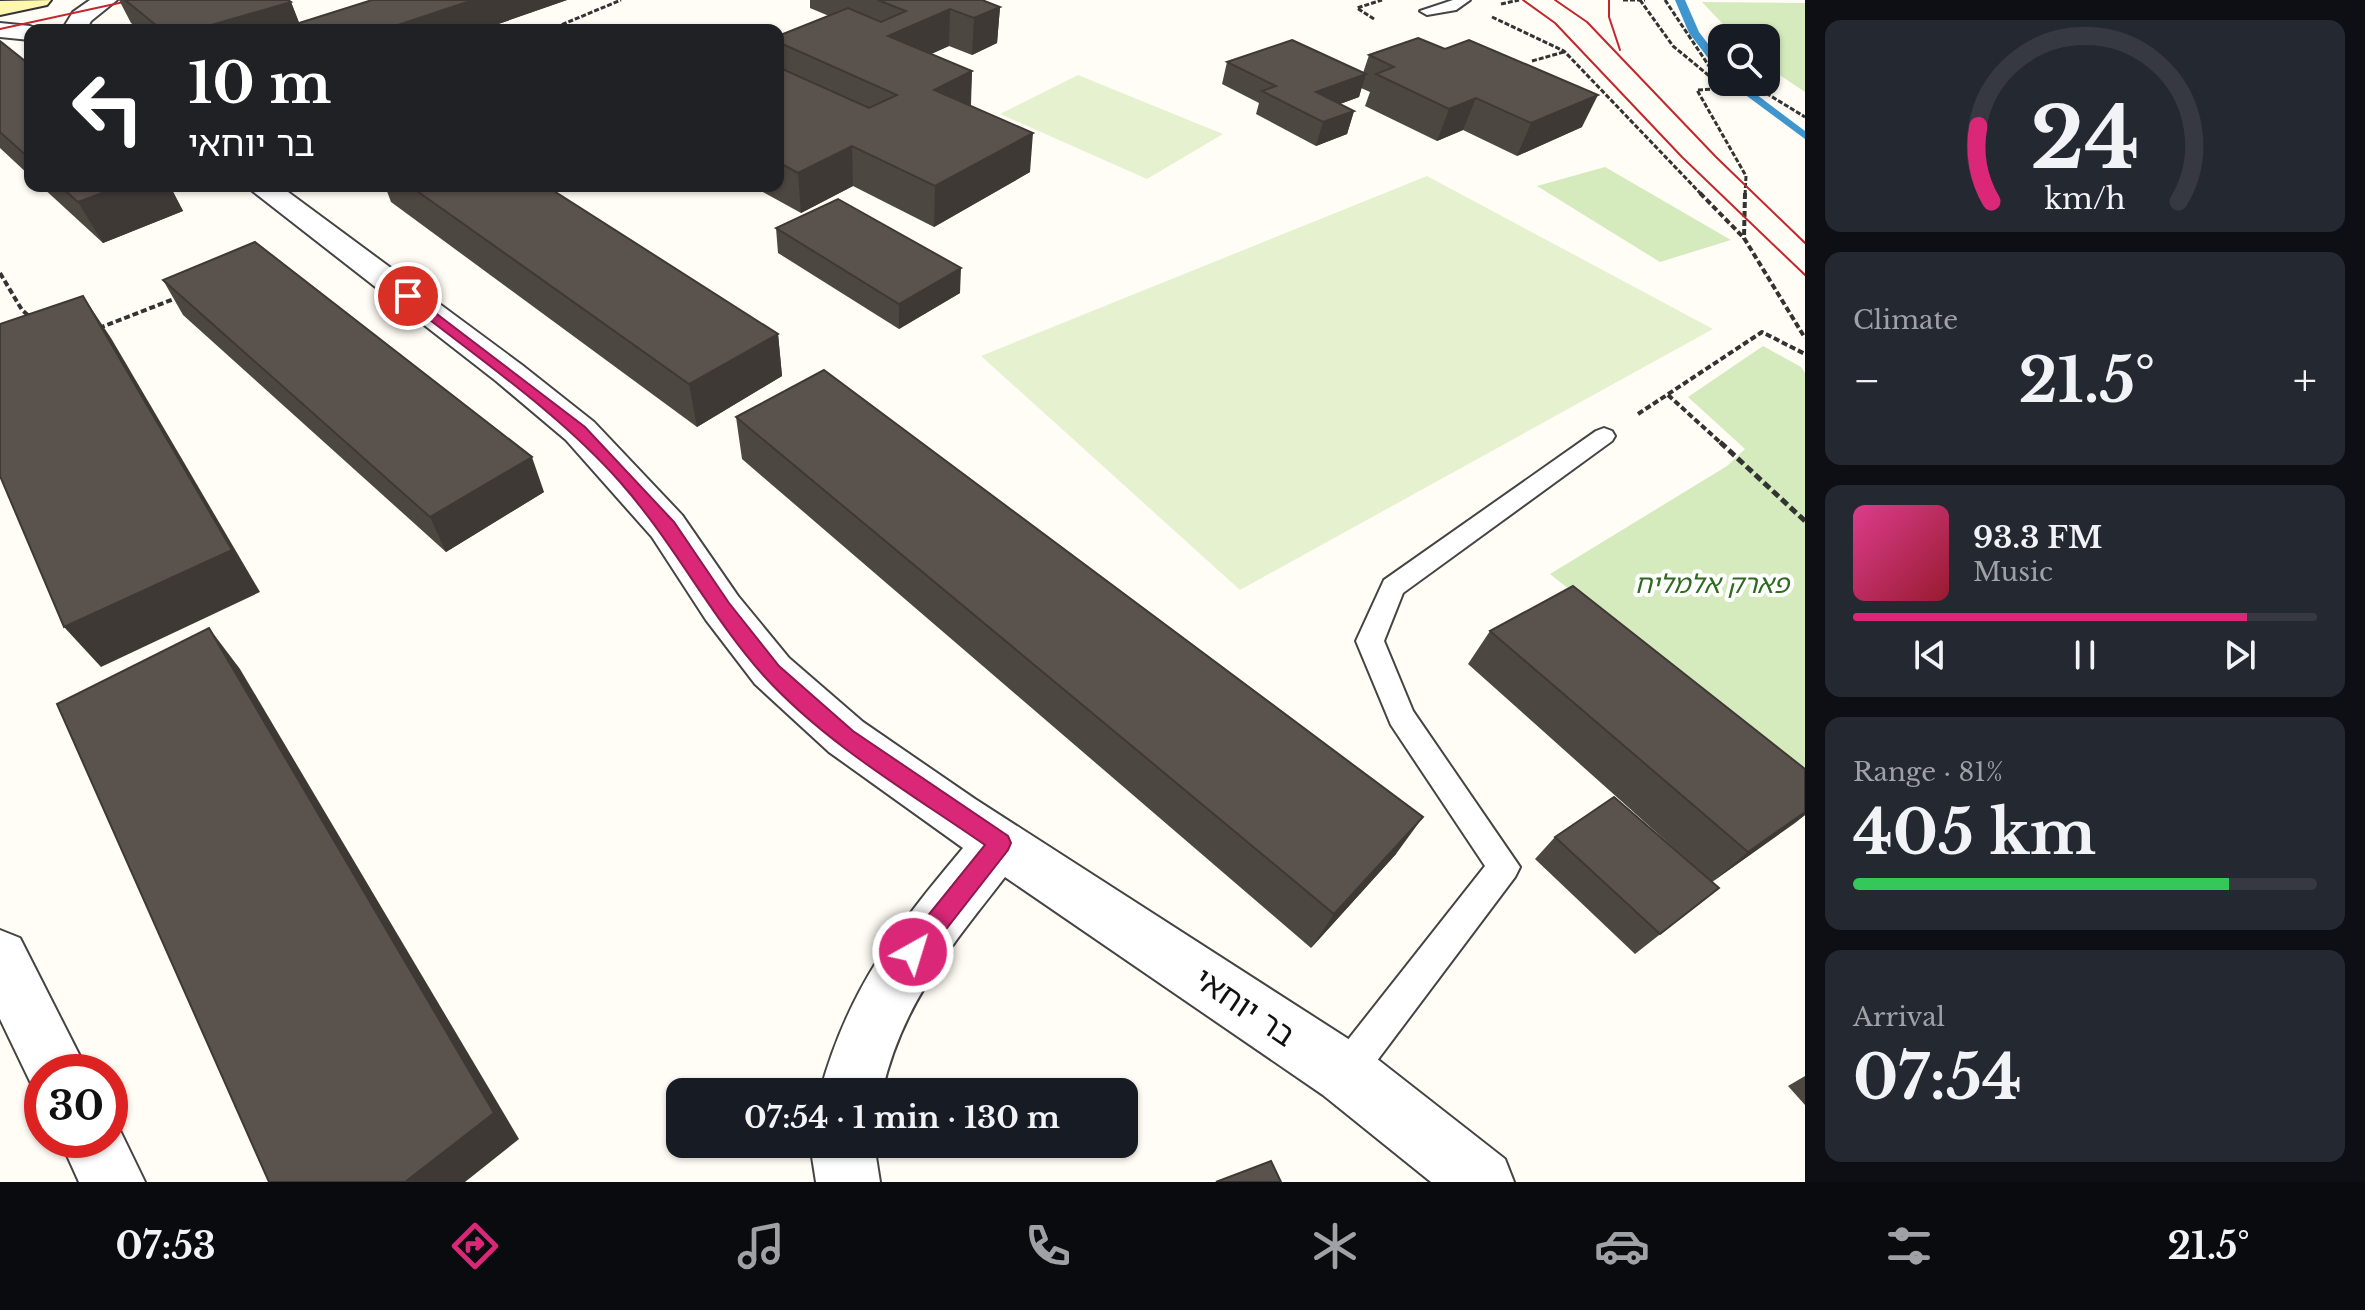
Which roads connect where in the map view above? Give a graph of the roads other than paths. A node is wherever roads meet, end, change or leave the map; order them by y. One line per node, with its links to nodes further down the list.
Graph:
1 (39, 0): 4 (main road)
2 (105, 0): 6 (street)
3 (1463, 0): 5 (lane)
4 (0, 8)
5 (1427, 11)
6 (78, 24)
7 (0, 30): 8 (street)
8 (24, 32)
9 (269, 192): 11 (street, בר יוחאי)
10 (1604, 436): 14 (lane)
11 (1000, 843): 14 (street, בר יוחאי); 15 (street)
12 (0, 958): 13 (street)
13 (49, 1054)
14 (1345, 1073): 20 (street, בר יוחאי)
15 (853, 1078)
16 (101, 1158): 18 (street)
17 (844, 1158): 19 (street)
18 (113, 1182)
19 (848, 1182)
20 (1482, 1182)

